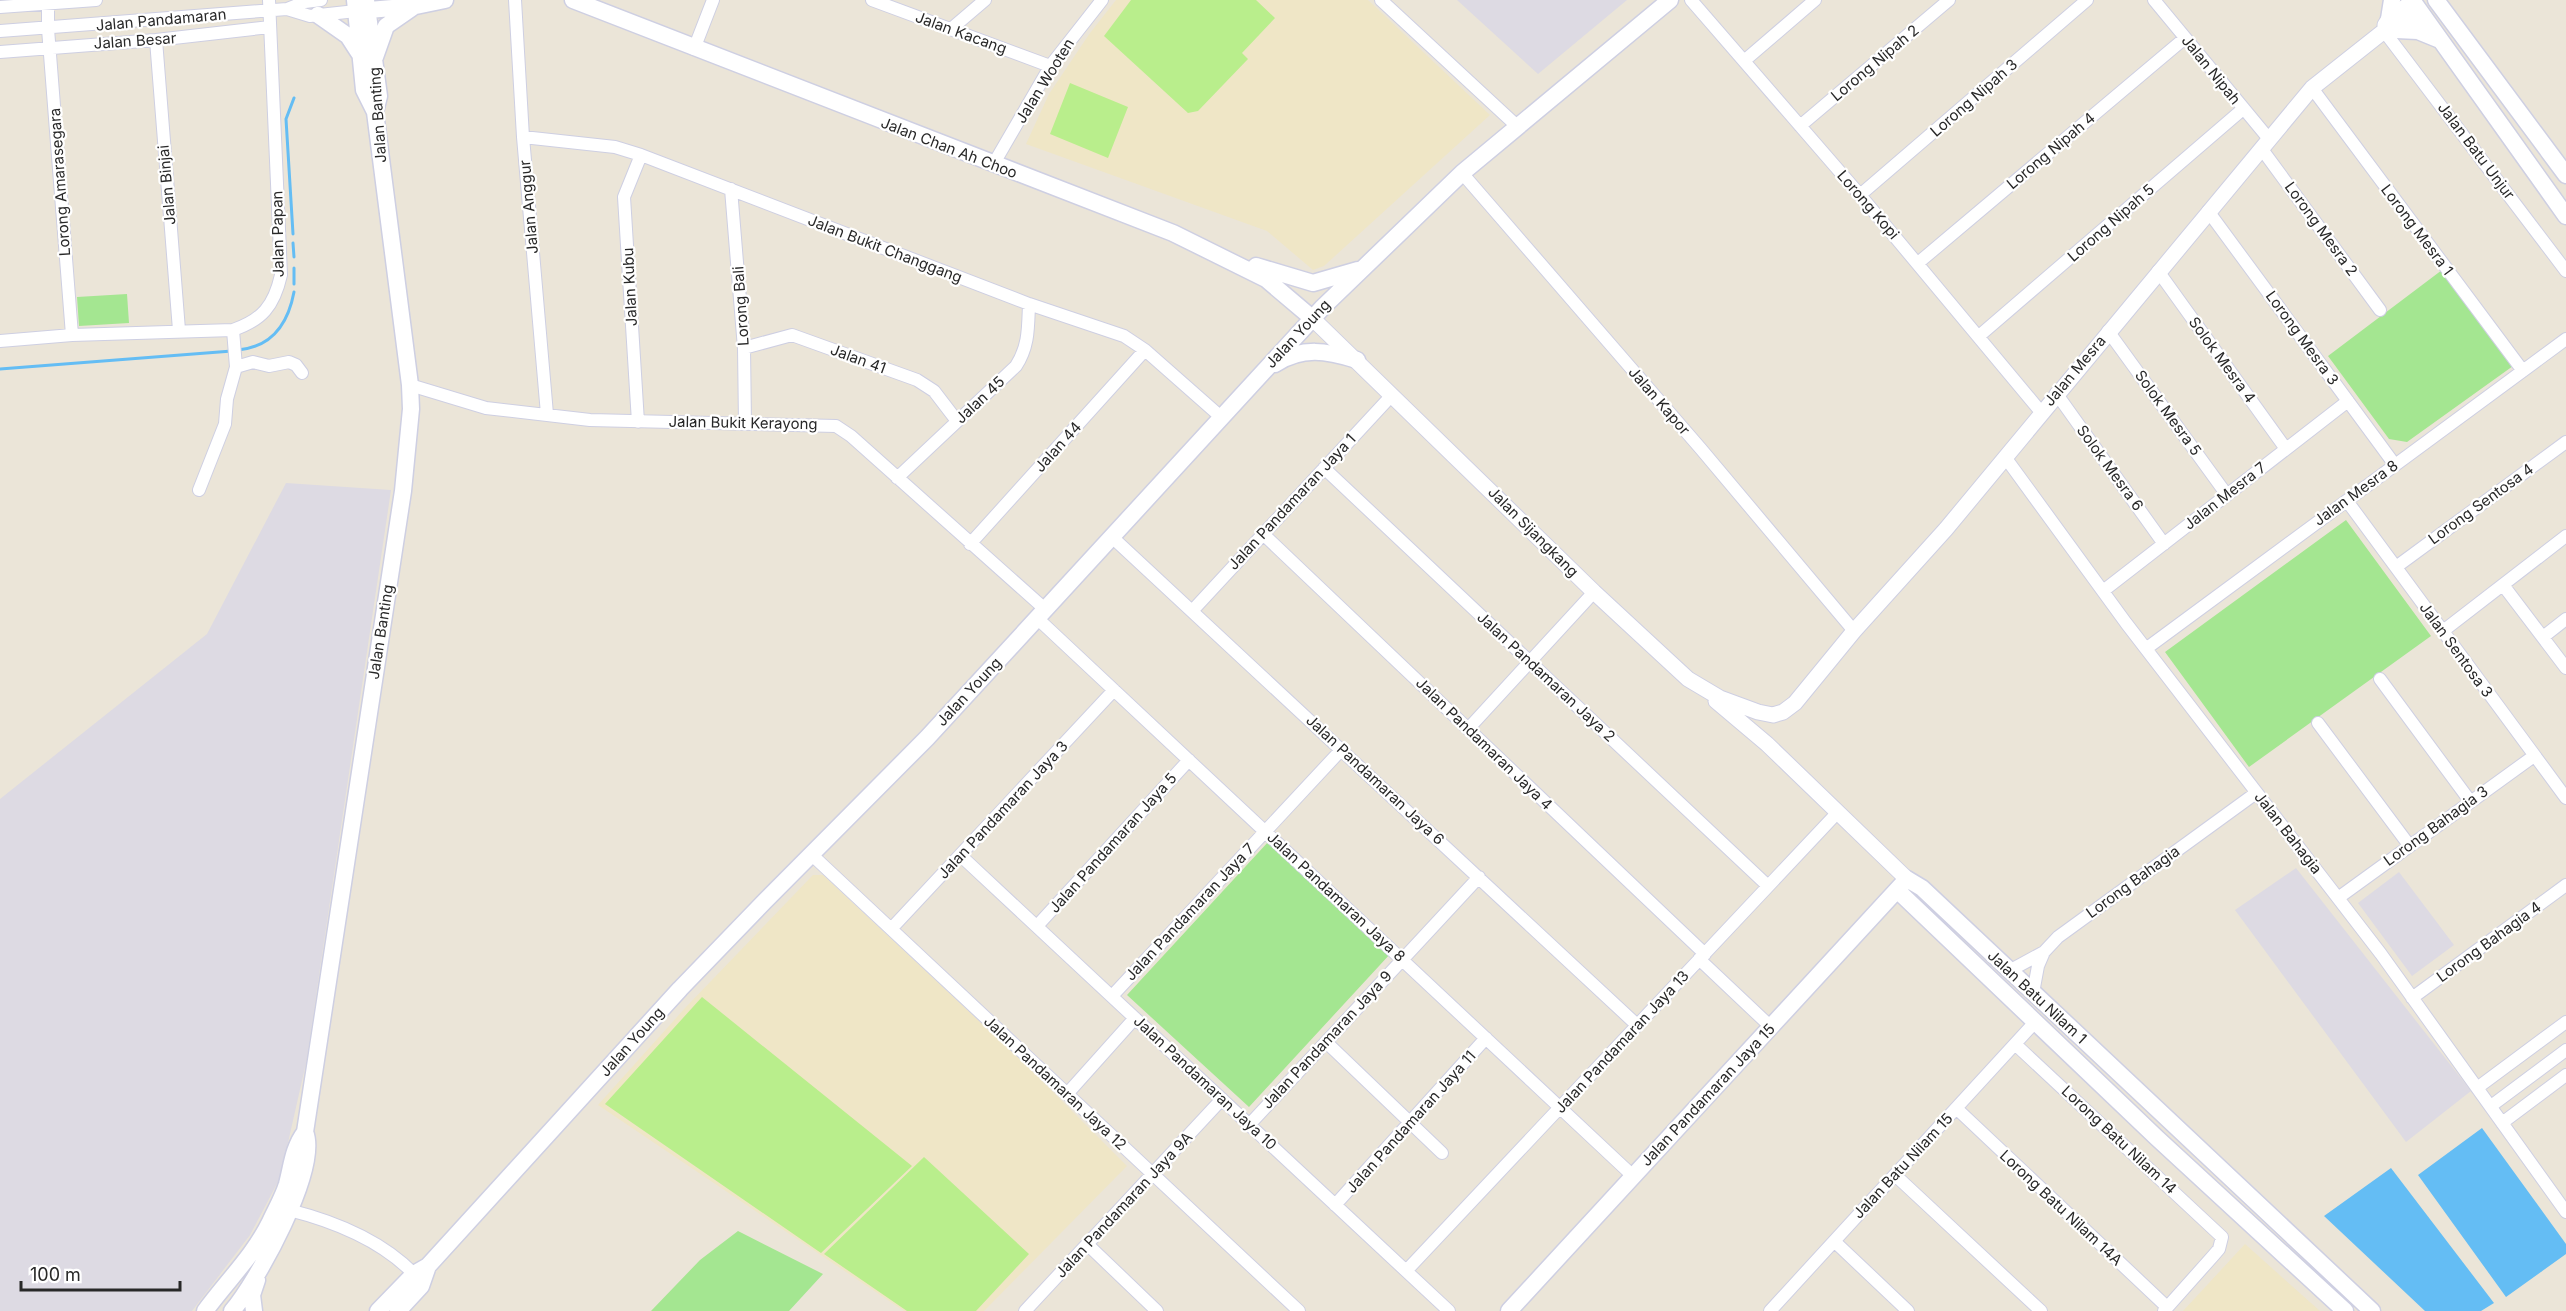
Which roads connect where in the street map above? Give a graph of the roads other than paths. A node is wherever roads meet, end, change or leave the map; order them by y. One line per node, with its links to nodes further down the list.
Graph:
1 (96, 0): 16 (street)
2 (445, 0): 21 (main road)
3 (515, 0): 43 (street, Jalan Anggur)
4 (713, 0): 34 (street)
5 (872, 0): 28 (street, Jalan Kacang)
6 (985, 0): 28 (street)
7 (1102, 0): 38 (street, Jalan Wooten)
8 (1380, 0): 42 (street)
9 (1670, 0): 42 (main road, Jalan Young)
10 (1691, 0): 37 (street, Lorong Kopi)
11 (1815, 0): 37 (street)
12 (1949, 0): 41 (street, Lorong Nipah 2)
13 (2087, 0): 50 (street, Lorong Nipah 3)
14 (2154, 0): 30 (street, Jalan Nipah)
15 (2392, 0): 26 (main road)
16 (48, 2): 22 (street); 27 (street, Lorong Amarasegara)
17 (580, 2): 34 (main road, Jalan Chan Ah Choo)
18 (2421, 3): 26 (street, Jalan Mesra); 32 (main road); 48 (main road)
19 (269, 6): 23 (street, Jalan Pandamaran); 25 (street, Jalan Papan); 27 (street, Jalan Pandamaran)
20 (361, 6): 21 (main road); 24 (street, Jalan Pandamaran); 36 (main road, Jalan Banting)
21 (416, 6): 36 (main road)
22 (0, 7)
23 (287, 9): 24 (street); 24 (street, Jalan Pandamaran)
24 (314, 10): 36 (main road)
25 (270, 27): 31 (street, Jalan Besar); 64 (street, Jalan Papan)
26 (2390, 27): 32 (main road); 39 (street, Jalan Mesra); 57 (street, Jalan Batu Unjur)
27 (48, 29): 29 (street, Jalan Pandamaran); 33 (street, Lorong Amarasegara)
28 (951, 29): 38 (street, Jalan Kacang)
29 (0, 31)
30 (2185, 38): 40 (street, Jalan Nipah); 54 (street, Lorong Nipah 4)
31 (156, 40): 33 (street, Jalan Besar); 61 (street, Jalan Binjai)
32 (2441, 41): 52 (main road)
33 (50, 48): 35 (street, Jalan Besar); 63 (street, Lorong Amarasegara)
34 (694, 49): 46 (main road, Jalan Chan Ah Choo)
35 (0, 52)
36 (368, 58): 75 (main road, Jalan Banting)
37 (1744, 61): 41 (street, Lorong Kopi)
38 (1050, 66): 46 (street, Jalan Wooten)
39 (2312, 88): 44 (street, Jalan Mesra); 72 (street, Lorong Mesra 1)
40 (2243, 109): 44 (street, Jalan Nipah); 65 (street, Lorong Nipah 5)
41 (1800, 126): 50 (street, Lorong Kopi)
42 (1518, 127): 47 (main road, Jalan Young)
43 (523, 137): 45 (street, Jalan Bukit Changgang); 80 (street, Jalan Anggur)
44 (2265, 144): 51 (street, Jalan Mesra); 59 (street, Lorong Mesra 2)
45 (641, 154): 49 (street, Jalan Bukit Changgang); 83 (street, Jalan Kubu)
46 (993, 165): 53 (main road, Jalan Chan Ah Choo)
47 (1462, 173): 55 (main road, Jalan Young); 106 (street, Jalan Kapor)
48 (2566, 176)
49 (731, 189): 58 (street, Jalan Bukit Changgang); 68 (street, Lorong Bali)
50 (1860, 195): 54 (street, Lorong Kopi)
51 (2208, 211): 56 (street, Jalan Mesra); 78 (street, Lorong Mesra 3)
52 (2566, 216)
53 (1214, 253): 55 (main road); 60 (main road, Jalan Chan Ah Choo)
54 (1918, 263): 65 (street, Lorong Kopi)
55 (1361, 268): 60 (main road, Jalan Young)
56 (2158, 271): 62 (street, Jalan Mesra); 86 (street, Solok Mesra 4)
57 (2566, 271)
58 (1029, 304): 69 (street, Jalan Bukit Changgang); 82 (street, Jalan 45)
59 (2380, 310)
60 (1312, 318): 70 (street, Jalan Sijangkang); 73 (main road, Jalan Young)
61 (179, 330): 63 (street, Jalan Papan); 64 (street, Jalan Papan)
62 (2108, 331): 76 (street, Jalan Mesra); 92 (street, Solok Mesra 5)
63 (72, 335): 67 (street, Jalan Papan)
64 (233, 336): 71 (street)
65 (1979, 336): 79 (street, Lorong Kopi)
66 (2566, 339): 72 (street, Jalan Mesra 8)
67 (0, 340)
68 (744, 348): 82 (street, Jalan 41); 84 (street, Lorong Bali)
69 (1145, 350): 81 (street, Jalan Bukit Changgang); 98 (street, Jalan 44)
70 (1357, 360): 73 (main road); 77 (street, Jalan Sijangkang)
71 (236, 362): 74 (street); 91 (street)
72 (2523, 371): 88 (street, Jalan Mesra 8)
73 (1263, 372): 81 (main road, Jalan Young)
74 (302, 373)
75 (410, 385): 80 (street, Jalan Bukit Kerayong); 163 (main road, Jalan Banting)
76 (2056, 393): 79 (street, Jalan Mesra); 97 (street, Solok Mesra 6)
77 (1392, 394): 89 (street, Jalan Pandamaran Jaya 1); 102 (street, Jalan Sijangkang)
78 (2348, 401): 86 (street, Jalan Mesra 7); 88 (street, Lorong Mesra 3)
79 (2041, 412): 87 (street, Jalan Mesra)
80 (548, 414): 83 (street, Jalan Bukit Kerayong)
81 (1221, 417): 96 (main road, Jalan Young)
82 (957, 421): 90 (street, Jalan 45)
83 (638, 422): 84 (street, Jalan Bukit Kerayong)
84 (745, 424): 90 (street, Jalan Bukit Kerayong)
85 (2565, 444): 99 (street, Lorong Sentosa 4)
86 (2286, 449): 92 (street, Jalan Mesra 7)
87 (2005, 457): 101 (street, Jalan Bahagia); 106 (street, Jalan Mesra)
88 (2394, 465): 93 (street, Jalan Mesra 8)
89 (1324, 468): 94 (street, Jalan Pandamaran Jaya 1); 110 (street, Jalan Pandamaran Jaya 2)
90 (897, 478): 98 (street, Jalan Bukit Kerayong)
91 (199, 490)
92 (2227, 495): 97 (street, Jalan Mesra 7)
93 (2347, 501): 99 (street, Jalan Sentosa 3); 109 (street, Jalan Mesra 8)
94 (1263, 534): 103 (street, Jalan Pandamaran Jaya 1); 117 (street, Jalan Pandamaran Jaya 4)
95 (2566, 536): 100 (street)
96 (1112, 537): 103 (street, Jalan Pandamaran Jaya 6); 104 (main road, Jalan Young)
97 (2164, 543): 101 (street, Jalan Mesra 7)
98 (970, 544): 104 (street, Jalan Bukit Kerayong)
99 (2396, 567): 107 (street, Jalan Sentosa 3)
100 (2503, 585): 107 (street); 108 (street)
101 (2103, 591): 109 (street, Jalan Bahagia)
102 (1594, 592): 110 (street); 113 (street, Jalan Sijangkang)
103 (1193, 610): 118 (street, Jalan Pandamaran Jaya 6)
104 (1042, 614): 114 (street, Jalan Pandamaran Jaya 8); 127 (main road, Jalan Young)
105 (2566, 620): 108 (street)
106 (1854, 631): 115 (street, Jalan Mesra)
107 (2443, 631): 119 (street, Jalan Sentosa 3)
108 (2543, 638): 111 (street)
109 (2147, 648): 121 (street, Jalan Bahagia)
110 (1530, 661): 117 (street); 132 (street, Jalan Pandamaran Jaya 2)
111 (2566, 668)
112 (2380, 679): 123 (street)
113 (1700, 687): 115 (street, Jalan Sijangkang); 124 (street, Jalan Batu Nilam 1)
114 (1114, 690): 120 (street, Jalan Pandamaran Jaya 8); 128 (street, Jalan Pandamaran Jaya 3)
115 (1773, 715)
116 (2318, 723): 126 (street)
117 (1468, 729): 137 (street, Jalan Pandamaran Jaya 4)
118 (1342, 749): 125 (street, Jalan Pandamaran Jaya 7); 129 (street, Jalan Pandamaran Jaya 6)
119 (2534, 756): 122 (street, Jalan Sentosa 3); 123 (street, Lorong Bahagia 3)
120 (1189, 760): 125 (street, Jalan Pandamaran Jaya 8); 134 (street, Jalan Pandamaran Jaya 5)
121 (2256, 793): 133 (street, Jalan Bahagia); 136 (street, Lorong Bahagia)
122 (2566, 798)
123 (2470, 801): 126 (street, Lorong Bahagia 3)
124 (1838, 812): 130 (street, Jalan Batu Nilam 1); 132 (street, Jalan Pandamaran Jaya 13)
125 (1265, 831): 138 (street, Jalan Pandamaran Jaya 8); 141 (street, Jalan Pandamaran Jaya 7)
126 (2409, 845): 133 (street, Lorong Bahagia 3)
127 (812, 855): 135 (street, Jalan Pandamaran Jaya 12); 175 (main road, Jalan Young)
128 (960, 855): 134 (street, Jalan Pandamaran Jaya 10); 135 (street, Jalan Pandamaran Jaya 3)
129 (1479, 877): 138 (street, Jalan Pandamaran Jaya 9); 146 (street, Jalan Pandamaran Jaya 6)
130 (1902, 885): 139 (main road, Jalan Batu Nilam 1); 144 (main road, Jalan Batu Nilam 1); 147 (main road, Jalan Pandamaran Jaya 15)
131 (2566, 885): 142 (street, Lorong Bahagia 4)
132 (1768, 886): 137 (street, Jalan Pandamaran Jaya 13)
133 (2338, 898): 142 (street, Jalan Bahagia)
134 (1037, 926): 141 (street, Jalan Pandamaran Jaya 10)
135 (891, 929): 154 (street, Jalan Pandamaran Jaya 12)
136 (2044, 952): 139 (street, Lorong Bahagia); 140 (street)
137 (1702, 957): 146 (street, Jalan Pandamaran Jaya 13); 147 (street, Jalan Pandamaran Jaya 4)
138 (1402, 960): 148 (street, Jalan Pandamaran Jaya 8); 149 (street, Jalan Pandamaran Jaya 9)
139 (2009, 971): 140 (main road, Jalan Batu Nilam 1)
140 (2032, 993): 160 (main road, Jalan Batu Nilam 1)
141 (1112, 996): 143 (street, Jalan Pandamaran Jaya 10)
142 (2412, 998): 153 (street, Jalan Bahagia)
143 (1135, 1018): 154 (street); 155 (street, Jalan Pandamaran Jaya 10)
144 (2036, 1021): 150 (street, Jalan Batu Nilam 15); 164 (main road, Jalan Batu Nilam 1)
145 (2566, 1022): 153 (street)
146 (1637, 1025): 157 (street, Jalan Pandamaran Jaya 13)
147 (1771, 1027): 168 (main road, Jalan Pandamaran Jaya 15)
148 (1486, 1038): 157 (street, Jalan Pandamaran Jaya 8); 159 (street, Jalan Pandamaran Jaya 11)
149 (1326, 1042): 159 (street); 162 (street, Jalan Pandamaran Jaya 9)
150 (2015, 1044): 158 (street, Jalan Batu Nilam 15); 177 (street, Lorong Batu Nilam 14)
151 (2566, 1050): 156 (street)
152 (2566, 1076): 161 (street)
153 (2477, 1088): 156 (street, Jalan Bahagia)
154 (1067, 1094): 166 (street, Jalan Pandamaran Jaya 12)
155 (1222, 1099): 162 (street, Jalan Pandamaran Jaya 10); 166 (street, Jalan Pandamaran Jaya 9A)
156 (2491, 1106): 161 (street, Jalan Bahagia)
157 (1560, 1107): 168 (street, Jalan Pandamaran Jaya 8); 176 (street, Jalan Pandamaran Jaya 13)
158 (1956, 1108): 167 (street, Jalan Batu Nilam 15); 177 (street, Lorong Batu Nilam 14A)
159 (1410, 1122): 165 (street); 169 (street, Jalan Pandamaran Jaya 11)
160 (2170, 1123): 164 (main road); 191 (main road, Jalan Batu Nilam 1)
161 (2502, 1123): 170 (street, Jalan Bahagia)
162 (1250, 1125): 169 (street, Jalan Pandamaran Jaya 10)
163 (305, 1132): 171 (main road, Jalan Banting); 174 (main road)
164 (2157, 1138): 190 (main road, Jalan Batu Nilam 1)
165 (1442, 1153)
166 (1153, 1174): 173 (street, Jalan Pandamaran Jaya 9A); 184 (street, Jalan Pandamaran Jaya 12)
167 (1895, 1175): 172 (street, Jalan Batu Nilam 15); 189 (street)
168 (1633, 1176): 186 (main road, Jalan Pandamaran Jaya 15)
169 (1335, 1205): 176 (street, Jalan Pandamaran Jaya 10)
170 (2565, 1207)
171 (289, 1210): 174 (main road, Jalan Banting); 175 (street)
172 (1834, 1241): 187 (street, Jalan Batu Nilam 15); 188 (street)
173 (1087, 1244): 182 (street, Jalan Pandamaran Jaya 9A); 183 (street)
174 (260, 1258): 178 (main road); 178 (main road); 179 (main road)
175 (421, 1270): 180 (main road, Jalan Young); 181 (main road, Jalan Young)
176 (1406, 1271): 185 (street, Jalan Pandamaran Jaya 10)
177 (2165, 1309)
178 (223, 1310)
179 (254, 1311)
180 (378, 1311)
181 (398, 1311)
182 (1025, 1311)
183 (1157, 1311)
184 (1299, 1311)
185 (1449, 1311)
186 (1509, 1311)
187 (1771, 1311)
188 (1908, 1311)
189 (2041, 1311)
190 (2345, 1311)
191 (2372, 1311)

